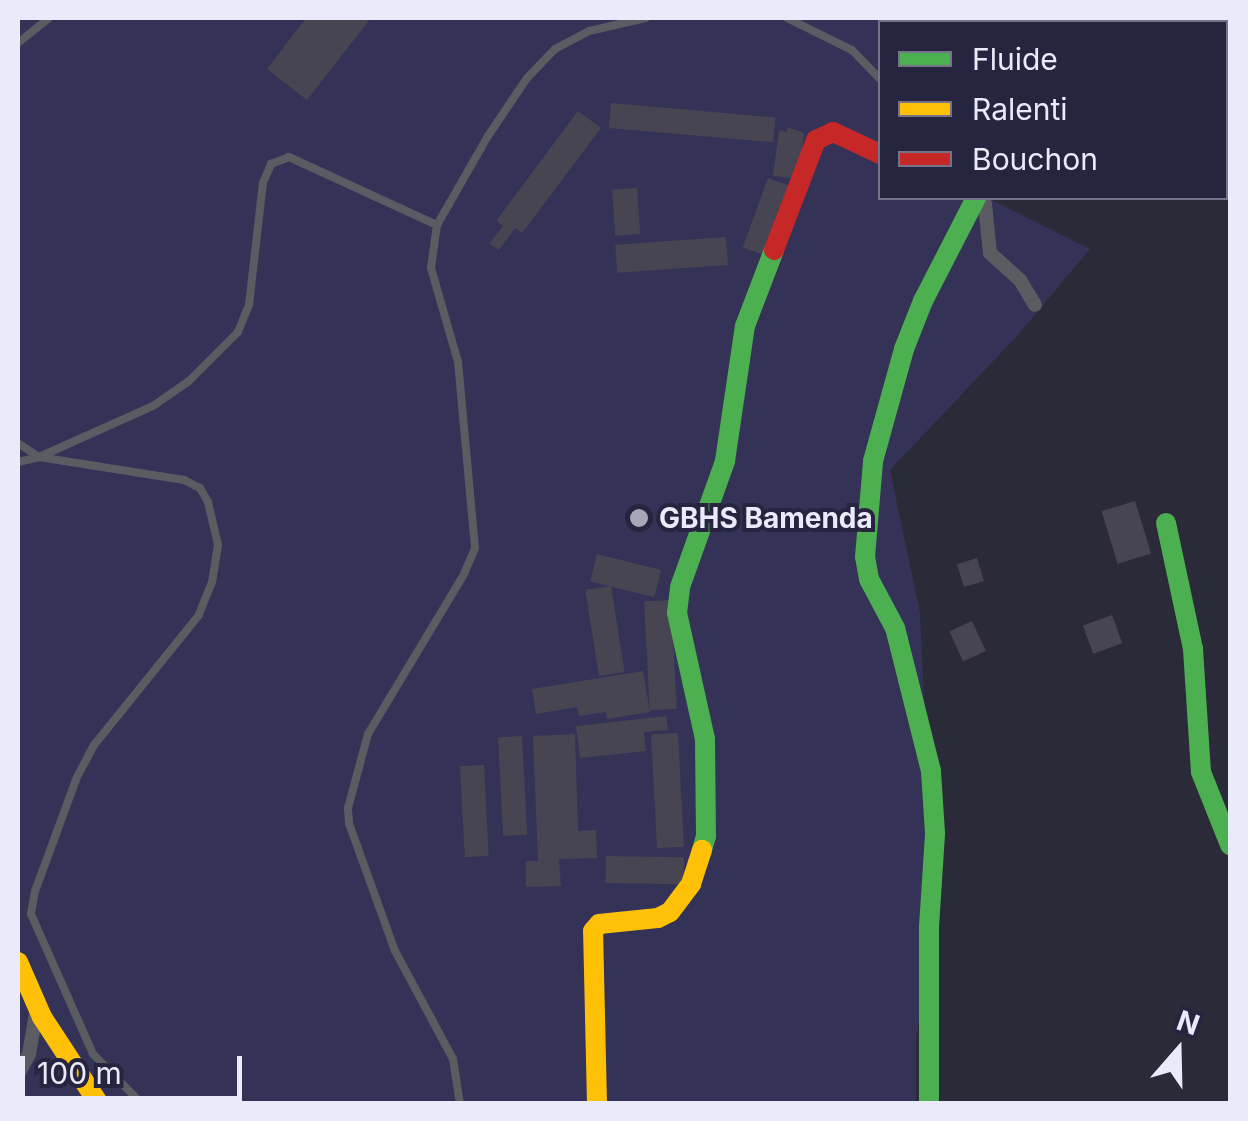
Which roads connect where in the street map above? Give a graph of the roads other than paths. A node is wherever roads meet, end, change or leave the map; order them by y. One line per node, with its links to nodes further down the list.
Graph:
1 (50, 18): 4 (lane)
2 (646, 18): 9 (lane)
3 (787, 18): 5 (lane)
4 (18, 43)
5 (878, 77)
6 (878, 153): 23 (street)
7 (975, 200): 24 (street)
8 (979, 200): 10 (street)
9 (437, 226): 12 (lane); 22 (lane)
10 (1035, 305)
11 (18, 443): 12 (lane)
12 (39, 457): 13 (lane); 21 (lane)
13 (22, 462): 14 (lane)
14 (18, 473)
15 (1166, 523): 16 (street)
16 (1230, 845)
17 (18, 962): 18 (street)
18 (38, 1007): 19 (street); 20 (street)
19 (18, 1074)
20 (99, 1104)
21 (142, 1104)
22 (460, 1104)
23 (596, 1104)
24 (929, 1104)

